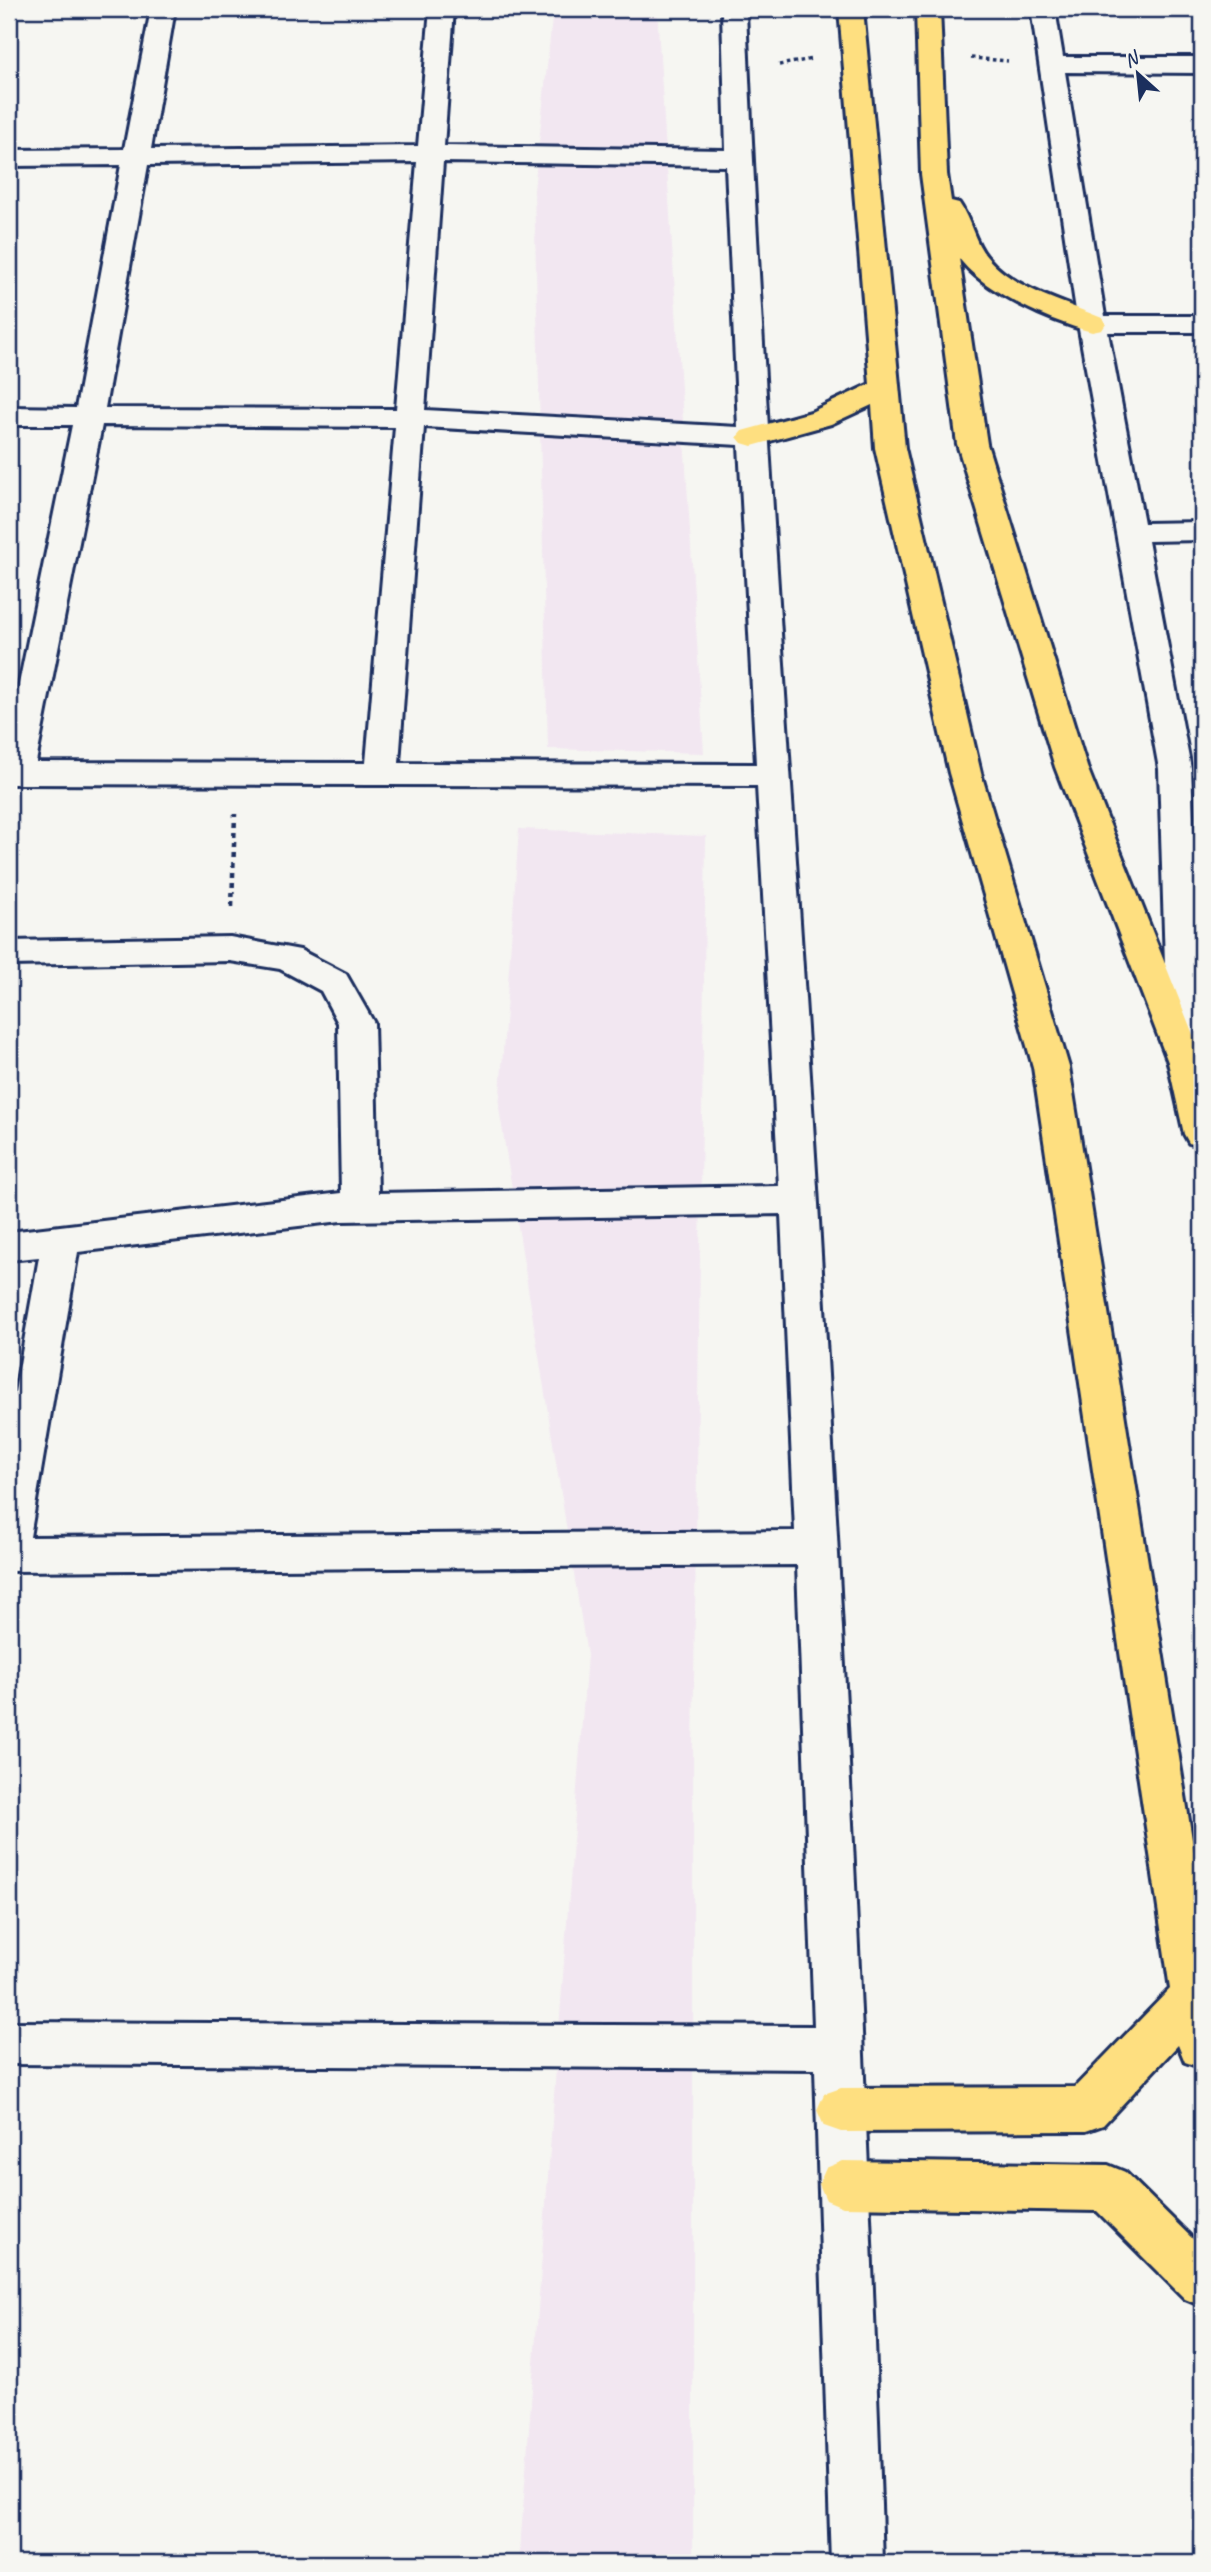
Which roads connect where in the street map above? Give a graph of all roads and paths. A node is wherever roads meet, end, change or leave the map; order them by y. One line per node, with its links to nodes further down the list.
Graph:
1 (163, 9): 14 (street)
2 (442, 9): 12 (street)
3 (850, 9): 7 (main road)
4 (928, 9): 8 (main road)
5 (1042, 9): 9 (street)
6 (734, 12): 11 (street)
7 (854, 50): 11 (path); 19 (main road)
8 (931, 54): 9 (path); 16 (main road)
9 (1051, 64): 10 (street); 17 (street)
10 (1202, 65)
11 (736, 74): 15 (street)
12 (433, 153): 14 (street); 15 (street); 22 (street)
13 (9, 158): 14 (street)
14 (135, 158): 20 (street)
15 (739, 158): 23 (street)
16 (934, 174): 17 (main road); 33 (main road)
17 (1092, 324): 18 (street); 25 (street)
18 (1202, 324)
19 (885, 388): 23 (main road); 42 (main road)
20 (89, 415): 21 (street); 22 (street); 28 (street)
21 (9, 416)
22 (411, 418): 23 (street); 29 (street)
23 (752, 437): 30 (street)
24 (1202, 531): 25 (street)
25 (1129, 532): 26 (street)
26 (1189, 769): 33 (street)
27 (237, 772): 28 (street); 29 (street); 31 (path)
28 (13, 773)
29 (382, 773): 30 (street)
30 (773, 775): 35 (street)
31 (230, 950): 32 (street); 36 (street)
32 (9, 953)
33 (1194, 1063): 34 (main road)
34 (1202, 1134)
35 (799, 1200): 36 (street); 40 (street)
36 (360, 1207): 37 (street)
37 (61, 1242): 38 (street); 39 (street)
38 (9, 1246)
39 (9, 1539)
40 (817, 1548): 41 (street); 45 (street)
41 (9, 1554)
42 (1195, 1995): 44 (main road); 46 (main road)
43 (9, 2043): 45 (street)
44 (1202, 2047)
45 (838, 2048): 46 (street)
46 (841, 2110): 47 (street)
47 (843, 2184): 48 (main road); 49 (street)
48 (1202, 2281)
49 (857, 2563)

